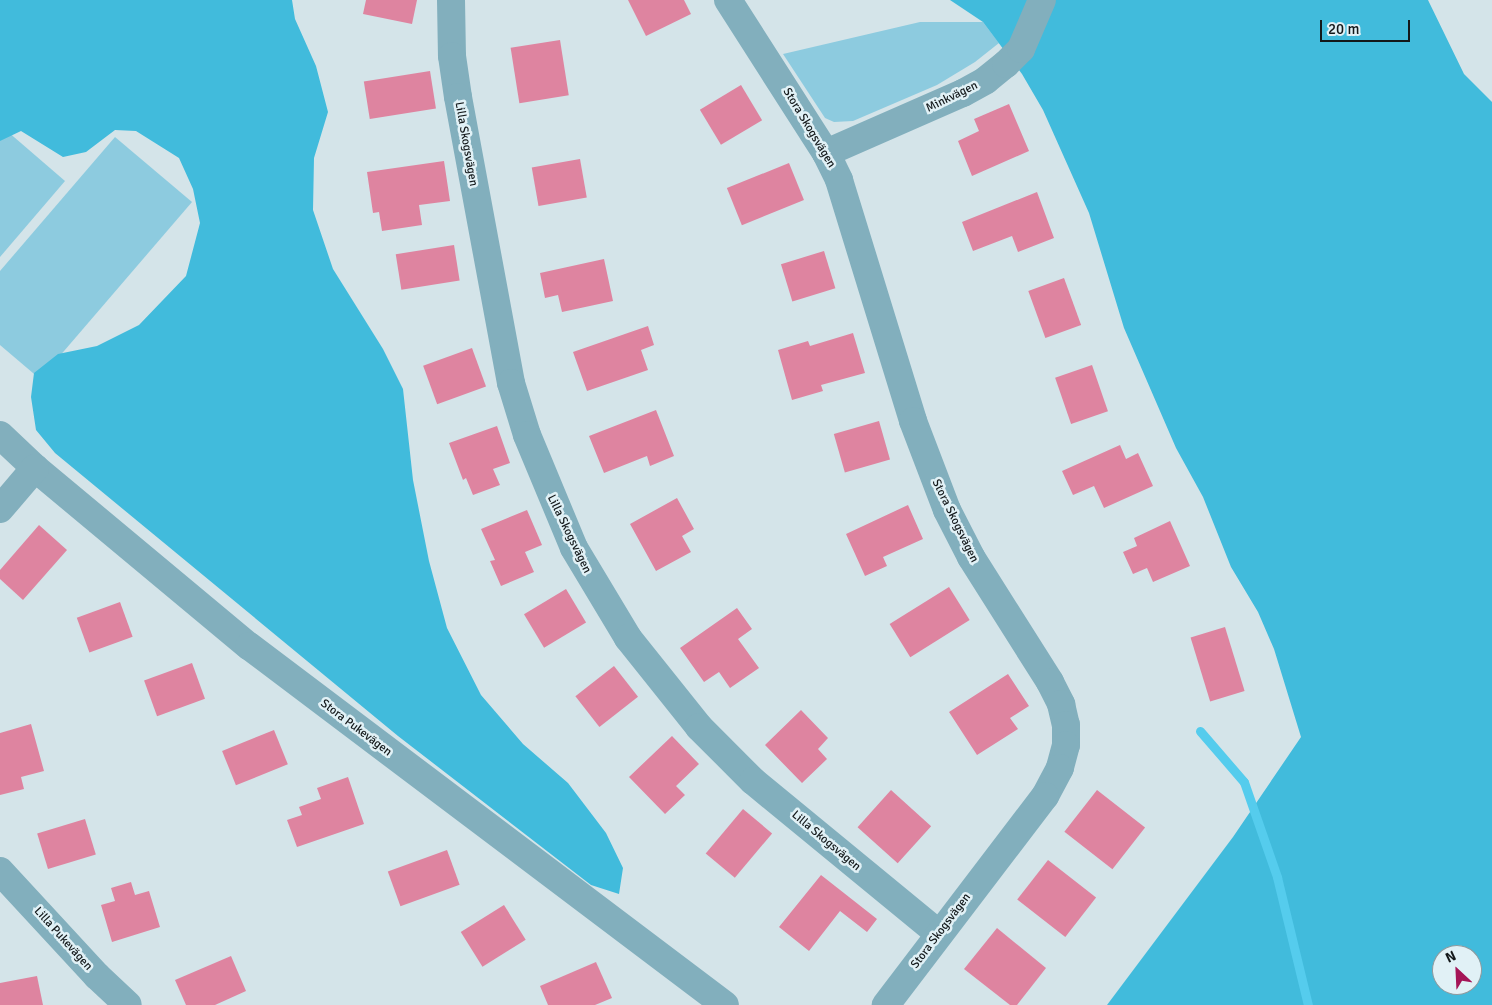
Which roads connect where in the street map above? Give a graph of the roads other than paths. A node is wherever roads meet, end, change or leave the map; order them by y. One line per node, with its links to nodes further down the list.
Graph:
1 (451, 0): 9 (street, Lilla Skogsvägen)
2 (728, 0): 4 (street, Stora Skogsvägen)
3 (1042, 0): 4 (street, Minkvägen)
4 (826, 153): 9 (street, Stora Skogsvägen)
5 (0, 435): 6 (street, Stora Pukevägen)
6 (35, 468): 7 (street); 11 (street, Stora Pukevägen)
7 (0, 509)
8 (0, 871): 10 (street, Lilla Pukevägen)
9 (938, 934): 12 (street, Stora Skogsvägen)
10 (128, 1005)
11 (725, 1005)
12 (886, 1005)

